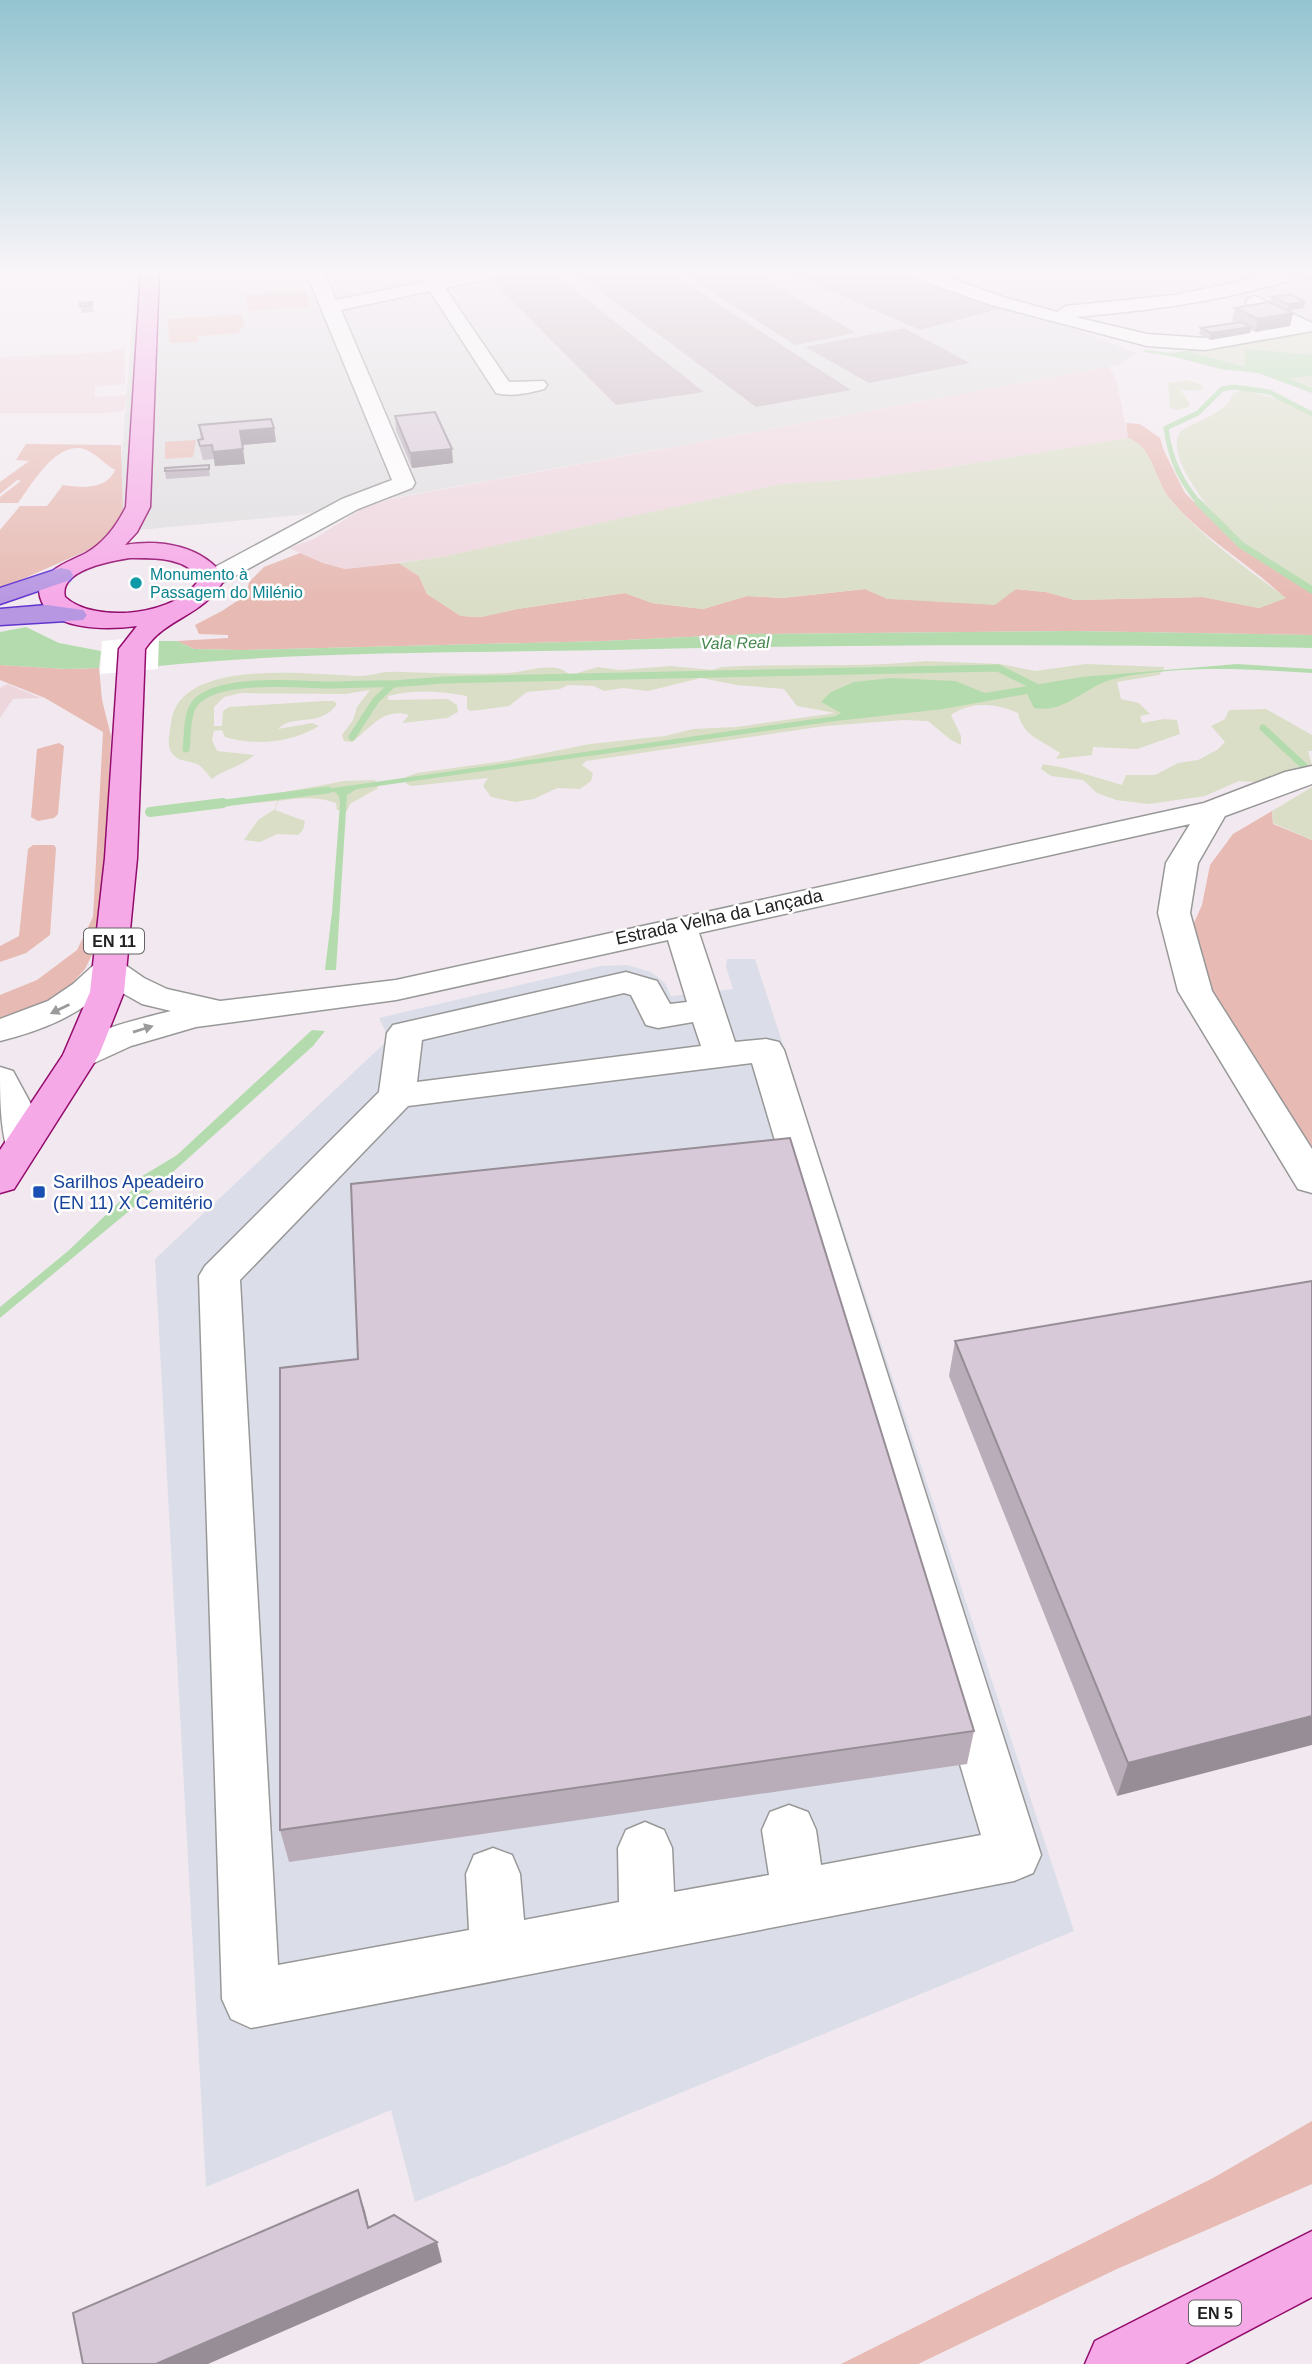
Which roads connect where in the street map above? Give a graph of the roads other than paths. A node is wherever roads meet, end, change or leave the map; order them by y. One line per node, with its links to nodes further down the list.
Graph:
1 (144, 382): 5 (main road)
2 (362, 382): 6 (street)
3 (499, 382): 4 (street)
4 (537, 385)
5 (138, 507): 7 (main road); 8 (main road)
6 (285, 540): 7 (street); 10 (street)
7 (180, 553): 8 (main road); 10 (main road)
8 (95, 558): 9 (main road)
9 (61, 575): 11 (highway); 14 (main road)
10 (213, 578): 12 (main road)
11 (0, 596)
12 (177, 610): 14 (main road); 15 (main road)
13 (0, 617): 14 (highway)
14 (85, 617): 15 (main road)
15 (132, 661): 19 (main road, EN 11)
16 (1312, 775): 17 (street, Estrada Velha da Lançada)
17 (1213, 810): 18 (street, Estrada Velha da Lançada); 29 (street)
18 (680, 926): 20 (street, Estrada Velha da Lançada); 21 (street)
19 (110, 969): 20 (street, Estrada Velha da Lançada); 22 (street, one-way to 22); 23 (main road, EN 11)
20 (222, 1009): 23 (street, Estrada Velha da Lançada, one-way to 20)
21 (707, 1009): 24 (street); 26 (street)
22 (0, 1030)
23 (80, 1055): 27 (main road, EN 11)
24 (721, 1055): 26 (street); 33 (street)
25 (0, 1079): 27 (street)
26 (397, 1096): 35 (street)
27 (22, 1146): 28 (main road, EN 11)
28 (0, 1180)
29 (1312, 1180)
30 (789, 1830): 33 (street)
31 (645, 1848): 34 (street)
32 (493, 1874): 35 (street)
33 (799, 1895): 34 (street)
34 (646, 1924): 35 (street)
35 (499, 1952)
36 (1312, 2263): 37 (main road, EN 5)
37 (1118, 2364)

